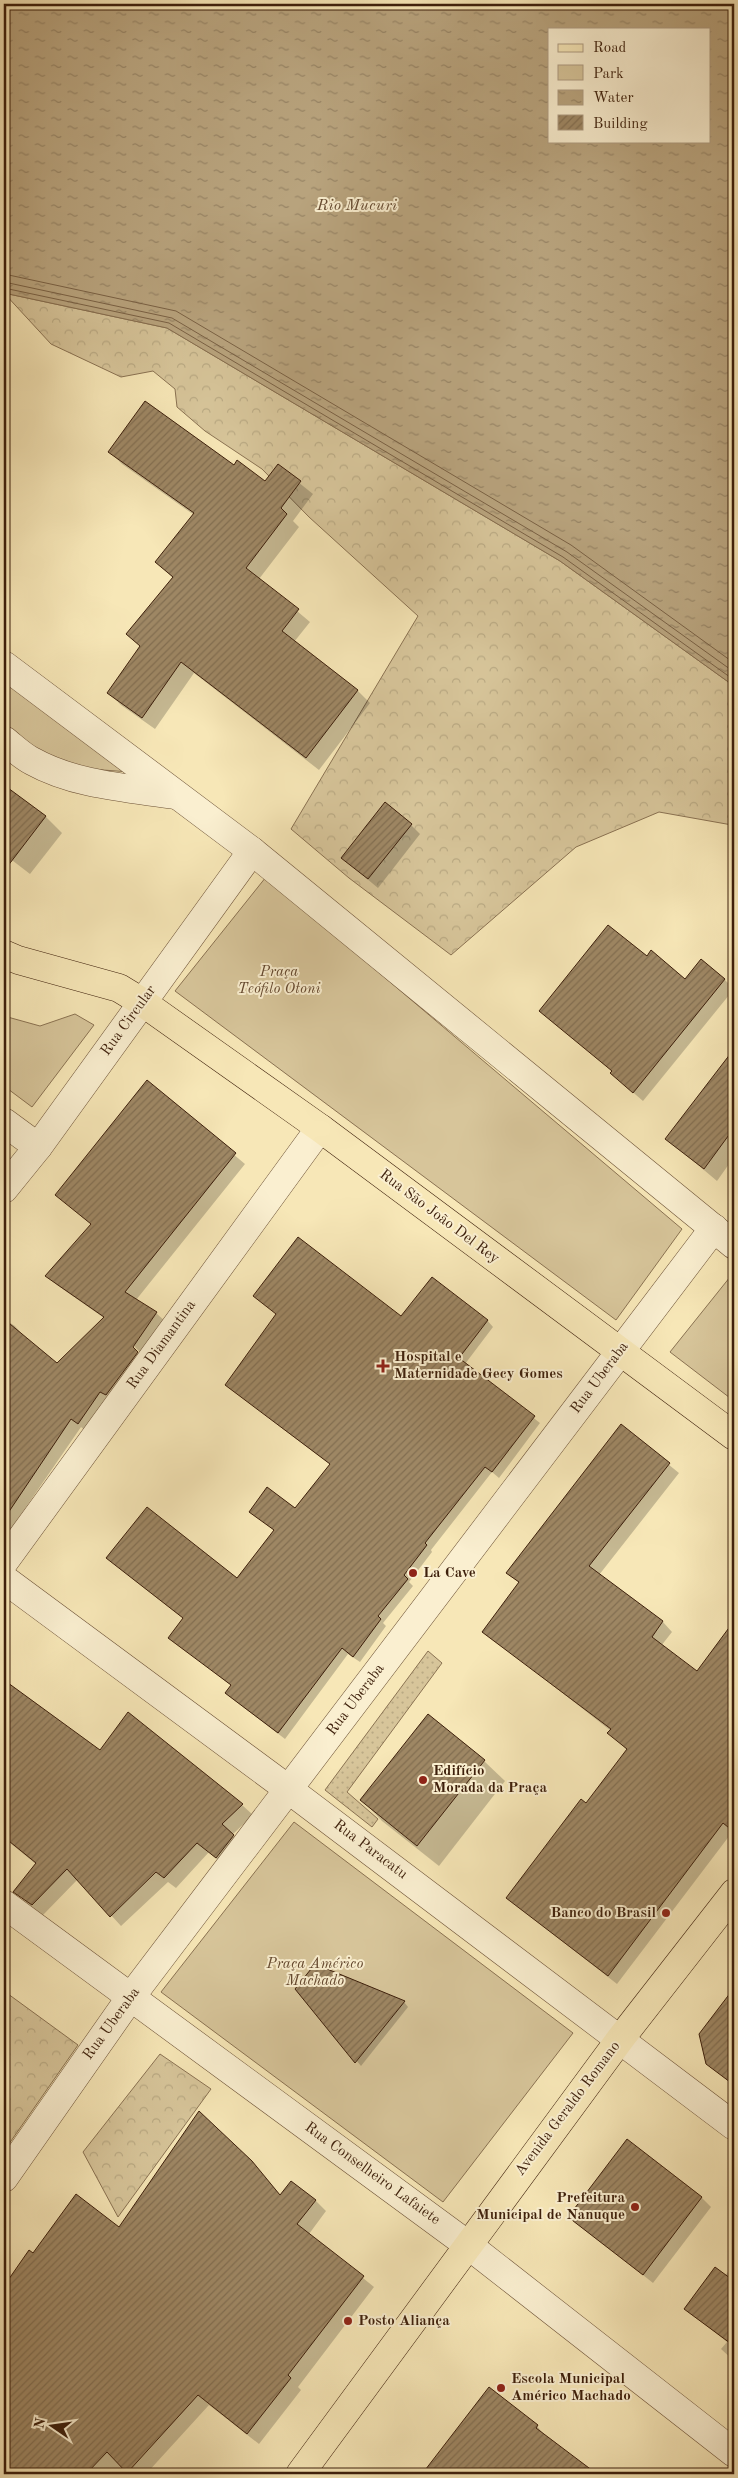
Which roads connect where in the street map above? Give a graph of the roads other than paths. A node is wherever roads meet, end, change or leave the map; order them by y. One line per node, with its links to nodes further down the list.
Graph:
1 (4, 665): 3 (street)
2 (4, 740): 3 (street)
3 (179, 796): 4 (street)
4 (252, 851): 6 (street, Rua Circular); 11 (street)
5 (4, 954): 6 (main road)
6 (142, 1002): 8 (main road, Rua São João Del Rey); 9 (street, Rua Circular)
7 (4, 1122): 9 (street)
8 (320, 1128): 12 (main road, Rua São João Del Rey); 14 (street, Rua Diamantina)
9 (38, 1147): 10 (street, Rua Circular)
10 (4, 1189)
11 (724, 1237): 12 (street, Rua Uberaba)
12 (620, 1352): 13 (main road, Rua São João Del Rey); 16 (street, Rua Uberaba)
13 (734, 1436)
14 (4, 1562)
15 (4, 1579): 16 (street, Rua Paracatu)
16 (288, 1789): 19 (street, Rua Uberaba); 20 (street, Rua Paracatu)
17 (734, 1893): 20 (main road, Avenida Geraldo Romano)
18 (4, 1904): 19 (street, Rua Conselheiro Lafaiete)
19 (130, 1998): 22 (street, Rua Uberaba); 23 (street, Rua Conselheiro Lafaiete)
20 (621, 2038): 21 (street, Rua Paracatu); 23 (main road, Avenida Geraldo Romano)
21 (734, 2126)
22 (4, 2178)
23 (468, 2244): 24 (street, Rua Conselheiro Lafaiete); 25 (main road, Avenida Geraldo Romano)
24 (734, 2453)
25 (300, 2474)

